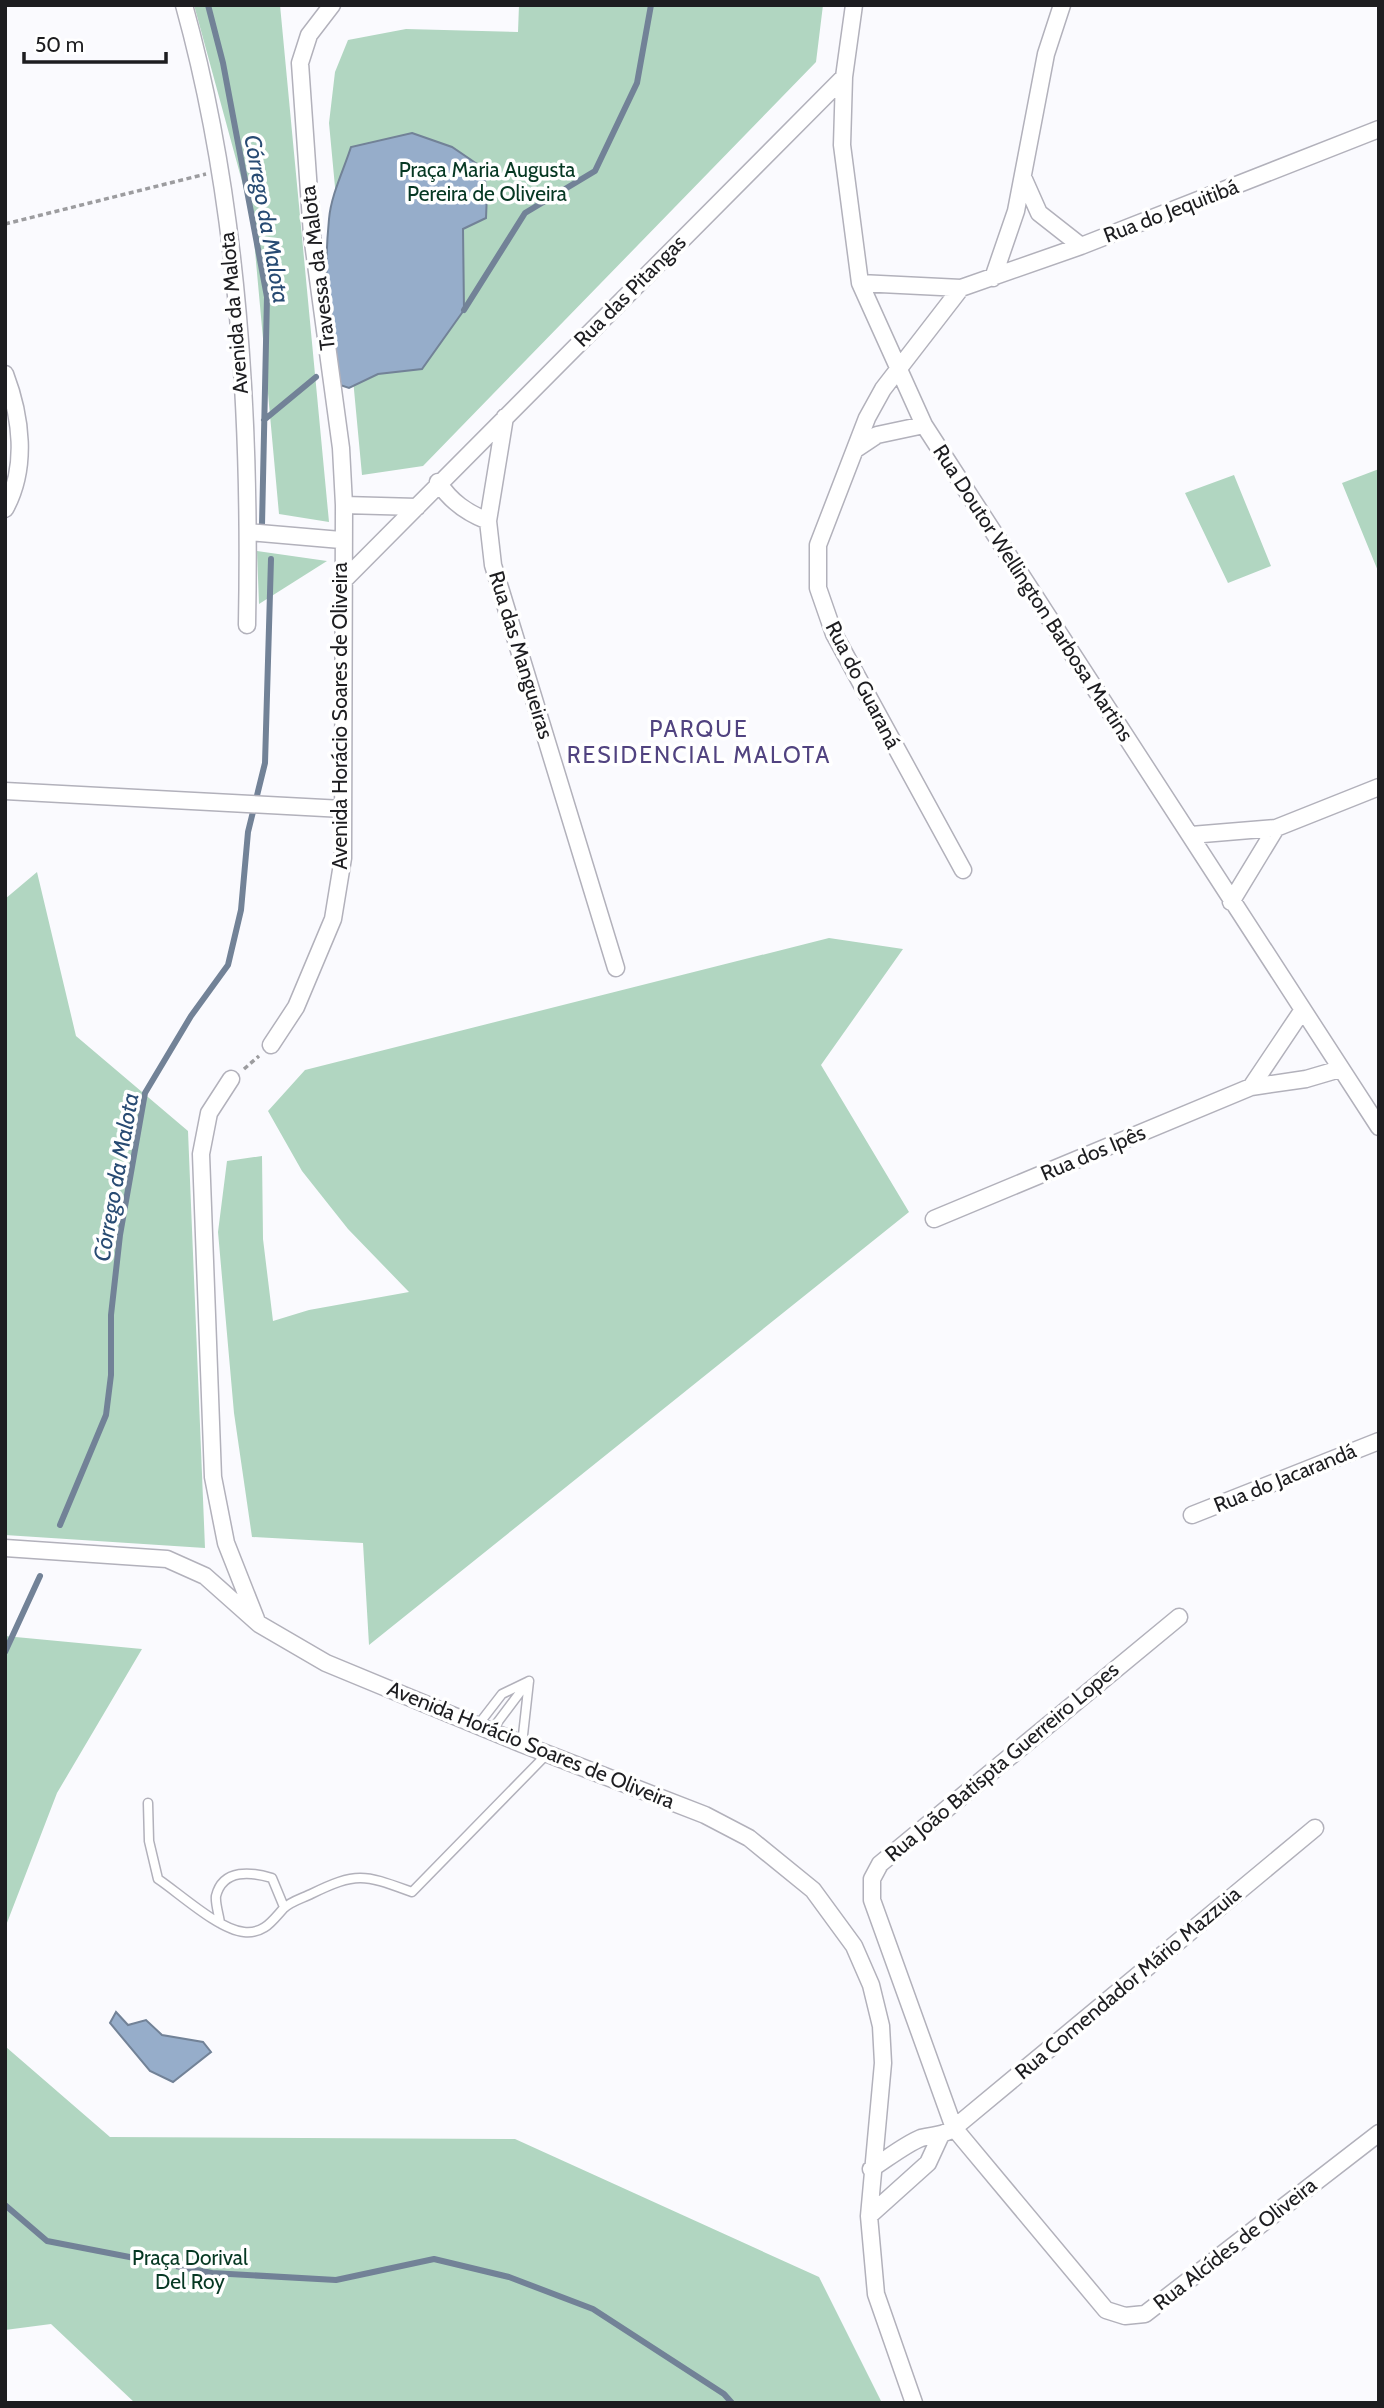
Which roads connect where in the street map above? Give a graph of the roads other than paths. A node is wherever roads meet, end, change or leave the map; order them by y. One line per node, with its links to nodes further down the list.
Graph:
1 (184, 5): 23 (street, Avenida da Malota)
2 (332, 5): 19 (street, Travessa da Malota)
3 (853, 5): 6 (street, Rua Doutor Wellington Barbosa Martins)
4 (1077, 5): 5 (street)
5 (1060, 11): 8 (street)
6 (844, 77): 11 (street, Rua Doutor Wellington Barbosa Martins); 15 (street, Rua das Pitangas)
7 (1379, 129): 9 (street, Rua do Jequitibá)
8 (1023, 177): 9 (street); 10 (street)
9 (1082, 246): 10 (street, Rua do Jequitibá)
10 (993, 278): 12 (street, Rua do Jequitibá)
11 (860, 283): 12 (street, Rua do Jequitibá); 13 (street, Rua Doutor Wellington Barbosa Martins)
12 (961, 288): 13 (street)
13 (899, 370): 16 (street, Rua Doutor Wellington Barbosa Martins); 17 (street, Rua do Guaraná)
14 (5, 374): 21 (street)
15 (505, 417): 18 (street, Rua das Pitangas); 22 (street, Rua das Mangueiras)
16 (924, 425): 17 (street); 31 (street, Rua Doutor Wellington Barbosa Martins)
17 (856, 449): 32 (street, Rua do Guaraná)
18 (438, 482): 20 (street, Rua das Pitangas); 22 (street)
19 (344, 505): 20 (street); 24 (street, Travessa da Malota)
20 (416, 506): 25 (street, Rua das Pitangas)
21 (5, 509)
22 (488, 521): 34 (street, Rua das Mangueiras)
23 (249, 532): 24 (street); 26 (street, Avenida da Malota)
24 (341, 540): 25 (street, Avenida Horácio Soares de Oliveira)
25 (342, 582): 29 (street, Avenida Horácio Soares de Oliveira)
26 (247, 625)
27 (1379, 787): 30 (street)
28 (5, 791): 29 (street)
29 (343, 809): 36 (street, Avenida Horácio Soares de Oliveira)
30 (1276, 828): 31 (street); 33 (street)
31 (1191, 835): 33 (street, Rua Doutor Wellington Barbosa Martins)
32 (963, 870)
33 (1231, 902): 35 (street, Rua Doutor Wellington Barbosa Martins)
34 (616, 968)
35 (1302, 1011): 37 (street, Rua Doutor Wellington Barbosa Martins); 39 (street)
36 (271, 1045)
37 (1340, 1069): 39 (street, Rua dos Ipês); 40 (street, Rua Doutor Wellington Barbosa Martins)
38 (231, 1079): 46 (street)
39 (1251, 1087): 41 (street, Rua dos Ipês)
40 (1379, 1127)
41 (934, 1219)
42 (1379, 1441): 43 (street, Rua do Jacarandá)
43 (1192, 1515)
44 (5, 1548): 46 (street, Avenida Horácio Soares de Oliveira)
45 (1179, 1617): 55 (street, Rua João Batispta Guerreiro Lopes)
46 (259, 1624): 48 (street, Avenida Horácio Soares de Oliveira)
47 (528, 1681): 48 (lane); 48 (lane); 49 (lane)
48 (485, 1728): 49 (street, Avenida Horácio Soares de Oliveira)
49 (522, 1744): 50 (street, Avenida Horácio Soares de Oliveira)
50 (547, 1754): 53 (lane); 57 (street, Avenida Horácio Soares de Oliveira)
51 (148, 1803): 54 (lane)
52 (1315, 1828): 55 (street, Rua Comendador Mário Mazzuia)
53 (284, 1907): 54 (lane); 54 (lane)
54 (220, 1923)
55 (947, 2132): 56 (street, Rua Alcídes de Oliveira); 57 (street, Rua Comendador Mário Mazzuia); 58 (street, Rua Comendador Mário Mazzuia)
56 (1379, 2133)
57 (871, 2169): 58 (street, Avenida Horácio Soares de Oliveira)
58 (869, 2216): 59 (street, Avenida Horácio Soares de Oliveira)
59 (914, 2403)

